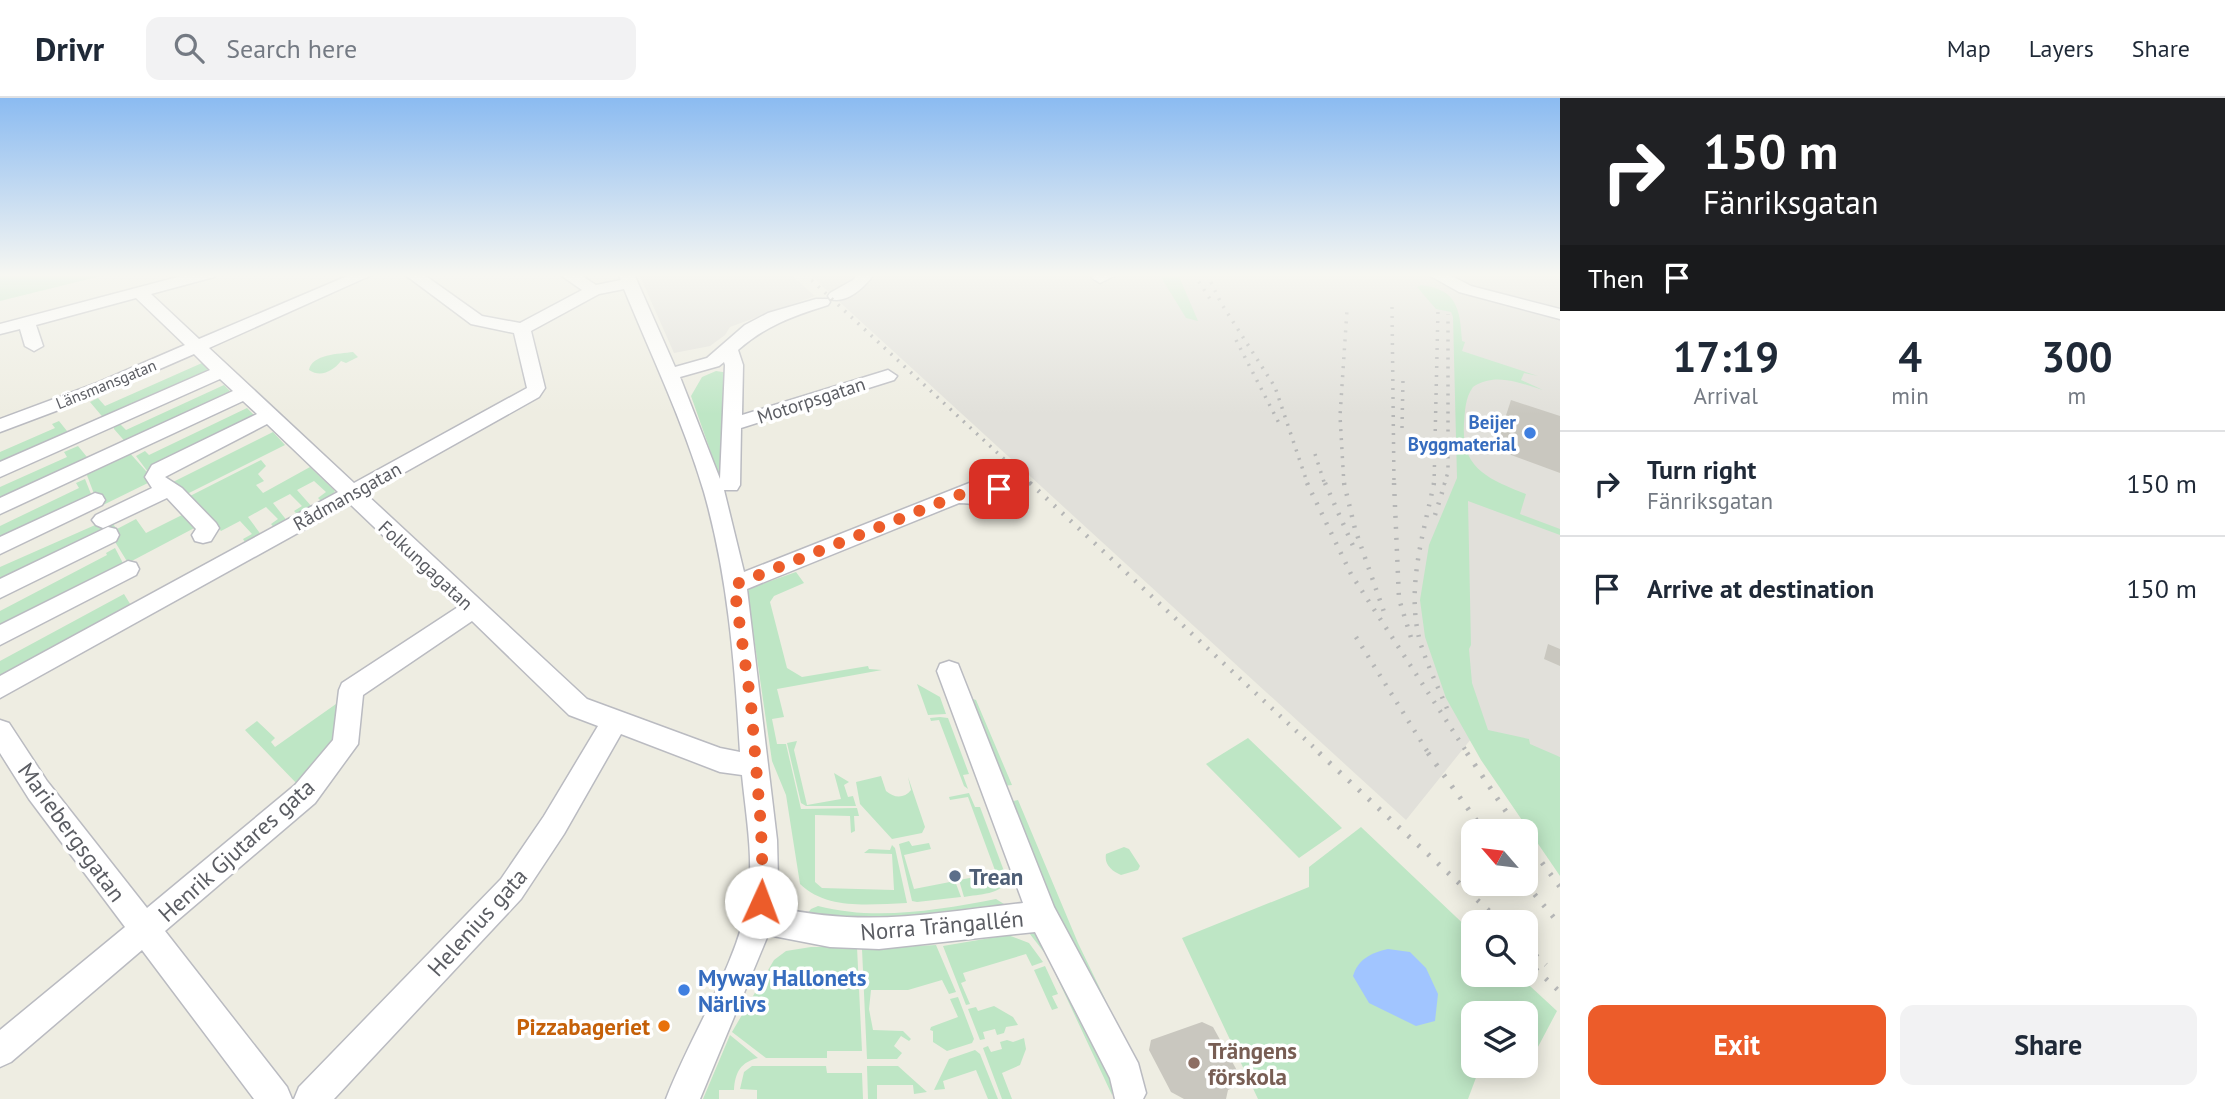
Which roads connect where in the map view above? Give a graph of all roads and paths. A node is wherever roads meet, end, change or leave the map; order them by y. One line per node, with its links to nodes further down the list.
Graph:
1 (26, 321): 8 (street); 10 (street)
2 (169, 321): 11 (street, Folkungagatan)
3 (258, 321): 11 (street, Länsmansgatan)
4 (481, 321): 9 (street)
5 (537, 321): 9 (street)
6 (646, 321): 14 (street)
7 (767, 321): 12 (street)
8 (0, 329)
9 (522, 329): 25 (street, Rådmansgatan)
10 (34, 346)
11 (197, 347): 13 (street, Folkungagatan); 19 (street, Länsmansgatan)
12 (729, 350): 14 (street); 18 (street)
13 (222, 371): 16 (street, Folkungagatan); 20 (street)
14 (668, 374): 32 (street)
15 (888, 376): 18 (street, Motorpsgatan)
16 (245, 393): 17 (street, Folkungagatan); 20 (street)
17 (268, 416): 24 (street); 25 (street, Folkungagatan)
18 (734, 422): 23 (street)
19 (0, 426)
20 (115, 437): 21 (street); 22 (street); 27 (street)
21 (86, 453)
22 (0, 470)
23 (730, 485)
24 (166, 488): 28 (street); 29 (street)
25 (351, 494): 34 (street, Folkungagatan); 37 (street, Rådmansgatan)
26 (957, 496): 32 (street)
27 (0, 507)
28 (102, 519): 30 (street); 33 (street)
29 (203, 536)
30 (0, 546)
31 (128, 569): 35 (street)
32 (734, 585): 40 (street)
33 (0, 589)
34 (473, 609): 38 (street, Folkungagatan); 43 (street, Henrik Gjutares gata)
35 (0, 636)
36 (948, 671): 41 (street, Norra Trängallén)
37 (0, 688)
38 (614, 722): 40 (street, Folkungagatan); 47 (street, Helenius gata)
39 (0, 731): 43 (street, Mariebergsgatan)
40 (754, 761): 42 (street)
41 (1043, 916): 42 (street, Norra Trängallén); 45 (street, Norra Trängallén)
42 (759, 918): 48 (street)
43 (145, 930): 44 (street, Henrik Gjutares gata); 46 (street, Mariebergsgatan)
44 (0, 1051)
45 (1129, 1093)
46 (275, 1099)
47 (311, 1099)
48 (683, 1099)

